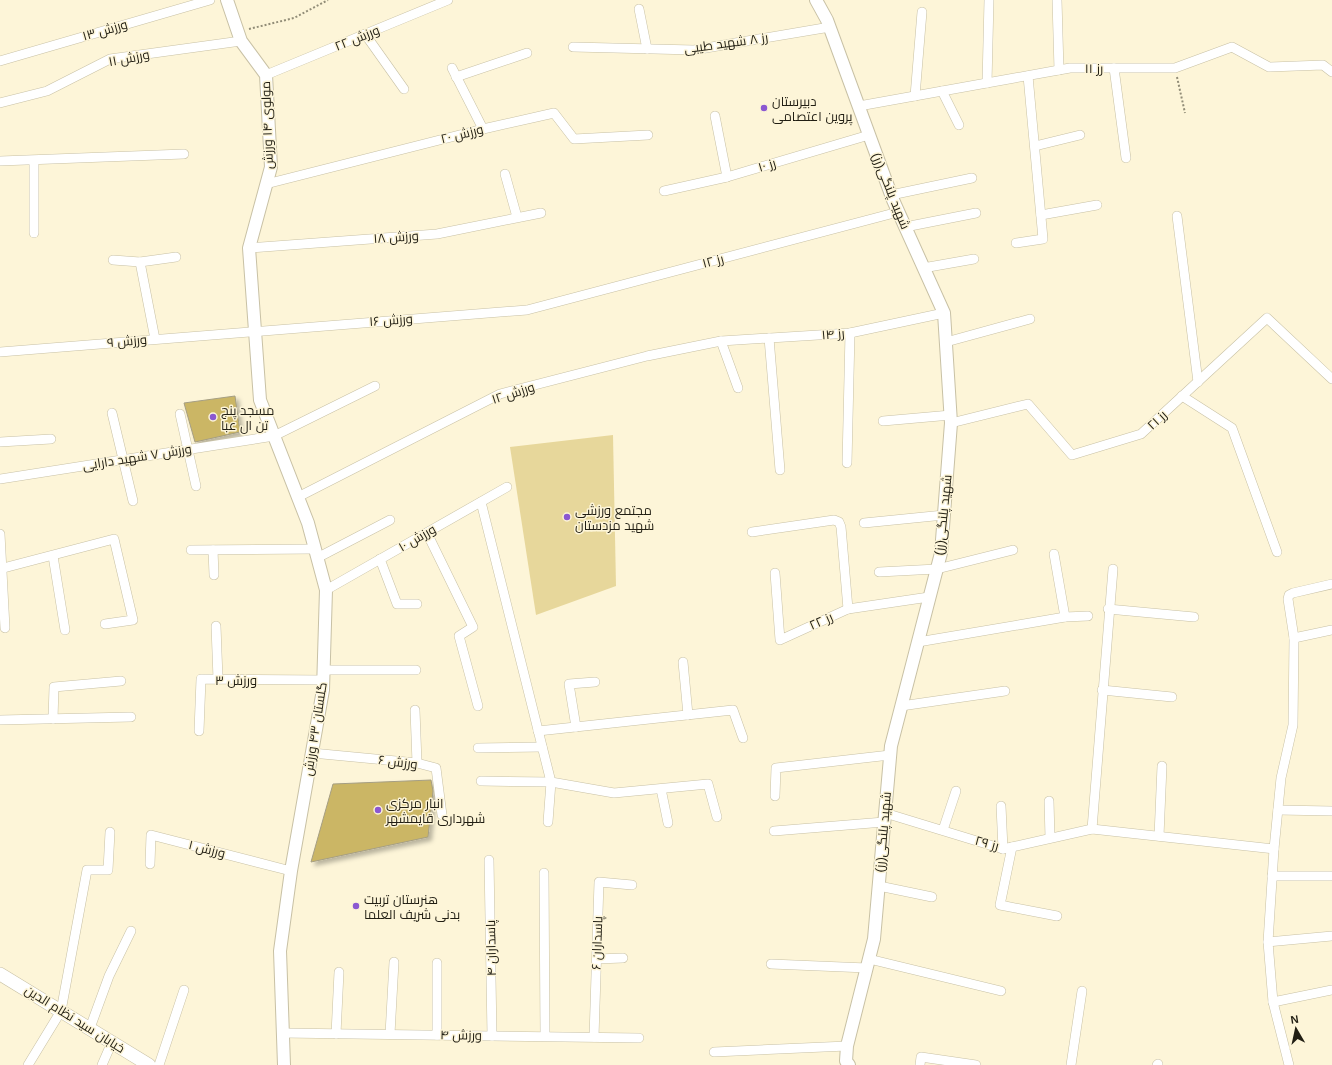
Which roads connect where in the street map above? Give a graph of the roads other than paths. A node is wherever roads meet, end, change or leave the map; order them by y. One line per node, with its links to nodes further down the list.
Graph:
1 (210, 0): 15 (street, ورزش ۱۳)
2 (227, 0): 11 (street, مولوی ۱۴ ورزش)
3 (448, 0): 10 (street, ورزش ۲۲)
4 (816, 0): 9 (street, شهید پلنگی(رز))
5 (989, 0): 21 (street)
6 (1056, 0): 17 (street)
7 (639, 9): 13 (street)
8 (922, 12): 24 (street)
9 (830, 27): 13 (street, رز ۸ شهید طیبی); 26 (street, شهید پلنگی(رز))
10 (365, 34): 19 (street, ورزش ۲۲); 22 (street)
11 (240, 36): 19 (street, مولوی ۱۴ ورزش); 25 (street, ورزش ۱۱)
12 (572, 47): 13 (street, رز ۸ شهید طیبی)
13 (646, 49)
14 (527, 53): 29 (street)
15 (0, 61)
16 (1114, 68): 17 (street, رز ۱۱); 18 (street, رز ۱۱); 35 (street)
17 (1059, 70): 20 (street, رز ۱۱)
18 (1332, 72)
19 (266, 75): 41 (street, مولوی ۱۴ ورزش)
20 (1028, 76): 21 (street, رز ۱۱); 33 (street)
21 (987, 83): 23 (street, رز ۱۱)
22 (404, 89)
23 (942, 91): 24 (street, رز ۱۱); 28 (street)
24 (915, 96): 26 (street, رز ۱۱)
25 (0, 103)
26 (859, 106): 31 (street, شهید پلنگی(رز))
27 (715, 116): 39 (street)
28 (959, 125)
29 (483, 129): 30 (street, ورزش ۲۰); 41 (street, ورزش ۲۰)
30 (648, 135)
31 (869, 135): 39 (street, رز ۱۰); 43 (street, شهید پلنگی(رز))
32 (1080, 135): 33 (street)
33 (1035, 146): 48 (street)
34 (184, 154): 36 (street)
35 (1126, 158)
36 (34, 160): 37 (street); 52 (street)
37 (0, 162)
38 (505, 174): 50 (street)
39 (727, 177): 42 (street, رز ۱۰)
40 (972, 178): 43 (street)
41 (266, 184): 54 (street, مولوی ۱۴ ورزش)
42 (664, 191)
43 (891, 195): 45 (street, شهید پلنگی(رز))
44 (1097, 205): 48 (street)
45 (898, 212): 51 (street, شهید پلنگی(رز)); 60 (street, رز ۱۲)
46 (541, 213): 50 (street, ورزش ۱۸)
47 (976, 213): 51 (street)
48 (1041, 216): 53 (street)
49 (1177, 216): 71 (street)
50 (517, 217): 54 (street, ورزش ۱۸)
51 (905, 227): 59 (street, شهید پلنگی(رز))
52 (34, 233)
53 (1016, 243)
54 (249, 248): 63 (street, مولوی ۱۴ ورزش)
55 (176, 257): 58 (street)
56 (974, 259): 59 (street)
57 (113, 260): 58 (street)
58 (140, 262): 66 (street)
59 (924, 268): 61 (street, شهید پلنگی(رز))
60 (527, 310): 63 (street, ورزش ۱۶)
61 (944, 314): 64 (street, رز ۱۴); 68 (street, شهید پلنگی(رز))
62 (1030, 319): 68 (street)
63 (255, 330): 66 (street, ورزش ۹); 79 (street, گلستان ۴۳ ورزش)
64 (850, 333): 65 (street, رز ۱۴); 84 (street)
65 (769, 338): 67 (street, رز ۱۴); 85 (street)
66 (155, 339): 69 (street, ورزش ۹)
67 (721, 341): 73 (street); 89 (street, ورزش ۱۲)
68 (946, 342): 77 (street, شهید پلنگی(رز))
69 (0, 352)
70 (1332, 379): 71 (street, رز ۲۱)
71 (1198, 382): 74 (street, رز ۲۱)
72 (374, 386): 79 (street, ورزش ۷ شهید دارایی)
73 (738, 388)
74 (1182, 396): 77 (street, رز ۲۱); 101 (street)
75 (112, 413): 83 (street)
76 (180, 414): 82 (street)
77 (951, 419): 78 (street); 92 (street, شهید پلنگی(رز))
78 (883, 421)
79 (274, 436): 82 (street, ورزش ۷ شهید دارایی); 89 (street, گلستان ۴۳ ورزش)
80 (51, 439): 81 (street)
81 (0, 442)
82 (188, 448): 83 (street, ورزش ۷ شهید دارایی); 87 (street)
83 (122, 460): 86 (street, ورزش ۷ شهید دارایی); 90 (street)
84 (847, 463)
85 (780, 470)
86 (0, 479)
87 (196, 486)
88 (507, 487): 91 (street, ورزش ۱۰)
89 (298, 497): 102 (street, گلستان ۴۳ ورزش)
90 (133, 501)
91 (481, 502): 96 (street, ورزش ۱۰); 146 (street)
92 (944, 515): 94 (street); 107 (street, شهید پلنگی(رز))
93 (390, 520): 102 (street)
94 (864, 523)
95 (752, 532): 116 (street)
96 (427, 533): 105 (street, ورزش ۱۰); 137 (street)
97 (0, 534): 106 (street)
98 (191, 550): 99 (street)
99 (212, 550): 102 (street); 111 (street)
100 (1013, 550): 107 (street)
101 (1277, 552)
102 (316, 553): 113 (street, گلستان ۴۳ ورزش)
103 (1054, 554): 119 (street)
104 (53, 556): 106 (street); 121 (street); 124 (street)
105 (380, 559): 113 (street, ورزش ۱۰); 115 (street)
106 (2, 569): 123 (street)
107 (937, 569): 109 (street); 114 (street, شهید پلنگی(رز))
108 (1113, 569): 117 (street)
109 (878, 572)
110 (775, 573): 116 (street, رز ۲۲)
111 (214, 575)
112 (1332, 584): 126 (street)
113 (326, 590): 130 (street, گلستان ۴۳ ورزش)
114 (929, 597): 116 (street, رز ۲۲); 127 (street, شهید پلنگی(رز))
115 (417, 604)
116 (848, 609)
117 (1108, 609): 120 (street); 134 (street)
118 (1088, 616): 119 (street)
119 (1065, 617): 127 (street)
120 (1194, 617)
121 (105, 624)
122 (216, 626): 132 (street)
123 (5, 628)
124 (65, 630)
125 (1332, 630): 126 (street)
126 (1294, 638): 161 (street)
127 (918, 642): 138 (street, شهید پلنگی(رز))
128 (683, 662): 140 (street)
129 (416, 670): 130 (street, ورزش ۳)
130 (324, 675): 132 (street, ورزش ۳); 150 (street, گلستان ۴۳ ورزش)
131 (121, 680): 142 (street)
132 (218, 680): 145 (street, ورزش ۳)
133 (595, 682): 144 (street)
134 (1102, 690): 136 (street); 168 (street)
135 (1005, 691): 138 (street)
136 (1172, 697)
137 (478, 706)
138 (901, 706): 151 (street, شهید پلنگی(رز))
139 (415, 710): 152 (street)
140 (688, 715): 144 (street); 147 (street)
141 (131, 717): 142 (street)
142 (53, 719): 143 (street)
143 (0, 720)
144 (576, 727): 146 (street)
145 (199, 731)
146 (538, 731): 148 (street)
147 (743, 738)
148 (542, 747): 149 (street); 155 (street)
149 (478, 748)
150 (312, 753): 152 (street, ورزش ۶); 179 (street, گلستان ۴۳ ورزش)
151 (890, 755): 158 (street); 165 (street, شهید پلنگی(رز))
152 (417, 763): 163 (street, ورزش ۶)
153 (1162, 766): 172 (street)
154 (481, 781): 155 (street)
155 (551, 782): 156 (street); 166 (street)
156 (661, 789): 164 (street); 167 (street)
157 (956, 791): 169 (street)
158 (775, 796)
159 (1049, 801): 173 (street)
160 (1001, 806): 175 (street)
161 (1278, 810): 162 (street); 176 (street)
162 (1332, 811)
163 (442, 815)
164 (717, 817)
165 (884, 817): 169 (street, رز ۲۹); 170 (street); 184 (street, شهید پلنگی(رز))
166 (548, 822)
167 (668, 823)
168 (1092, 829): 172 (street, رز ۲۹); 173 (street, رز ۲۹)
169 (943, 830): 175 (street, رز ۲۹)
170 (774, 831)
171 (110, 832): 203 (street)
172 (1159, 836): 176 (street, رز ۲۹)
173 (1050, 838): 174 (street, رز ۲۹)
174 (1012, 847): 175 (street, رز ۲۹); 186 (street)
175 (1003, 849)
176 (1274, 849): 181 (street)
177 (489, 860): 209 (street, پاسداران ۴)
178 (150, 864): 179 (street, ورزش ۱)
179 (291, 870): 205 (street, گلستان ۴۳ ورزش)
180 (544, 873): 210 (street)
181 (1272, 876): 182 (street); 189 (street)
182 (1332, 876)
183 (632, 885): 191 (street, پاسداران ۶)
184 (878, 886): 185 (street); 194 (street, شهید پلنگی(رز))
185 (932, 897)
186 (1057, 916)
187 (131, 931): 204 (street)
188 (1332, 936): 189 (street)
189 (1268, 942): 202 (street)
190 (623, 958): 191 (street)
191 (597, 959): 211 (street, پاسداران ۶)
192 (394, 962): 207 (street)
193 (437, 963): 208 (street)
194 (868, 963): 195 (street); 200 (street); 214 (street, شهید پلنگی(رز))
195 (771, 964)
196 (339, 972): 206 (street)
197 (0, 974): 203 (main road, خیابان سید نظام الدین)
198 (184, 990): 219 (street)
199 (1332, 990): 202 (street)
200 (1001, 991)
201 (1082, 991): 224 (street)
202 (1273, 1002): 225 (street)
203 (61, 1011): 204 (main road, خیابان سید نظام الدین); 217 (street)
204 (90, 1028): 213 (main road, خیابان سید نظام الدین)
205 (283, 1033): 206 (street, ورزش ۴); 220 (street, گلستان ۴۳ ورزش)
206 (336, 1034): 207 (street, ورزش ۴)
207 (390, 1034): 208 (street, ورزش ۴)
208 (437, 1035): 209 (street, ورزش ۴)
209 (492, 1036): 210 (street, ورزش ۴)
210 (545, 1036): 211 (street, ورزش ۴)
211 (594, 1037): 212 (street, ورزش ۴)
212 (639, 1038)
213 (112, 1042): 216 (main road, خیابان سید نظام الدین); 218 (street)
214 (847, 1046): 215 (street); 221 (street, شهید پلنگی(رز))
215 (714, 1052)
216 (142, 1063)
217 (28, 1065)
218 (102, 1065)
219 (159, 1065)
220 (284, 1065)
221 (848, 1065)
222 (920, 1065): 223 (street)
223 (976, 1065)
224 (1071, 1065)
225 (1289, 1065)

